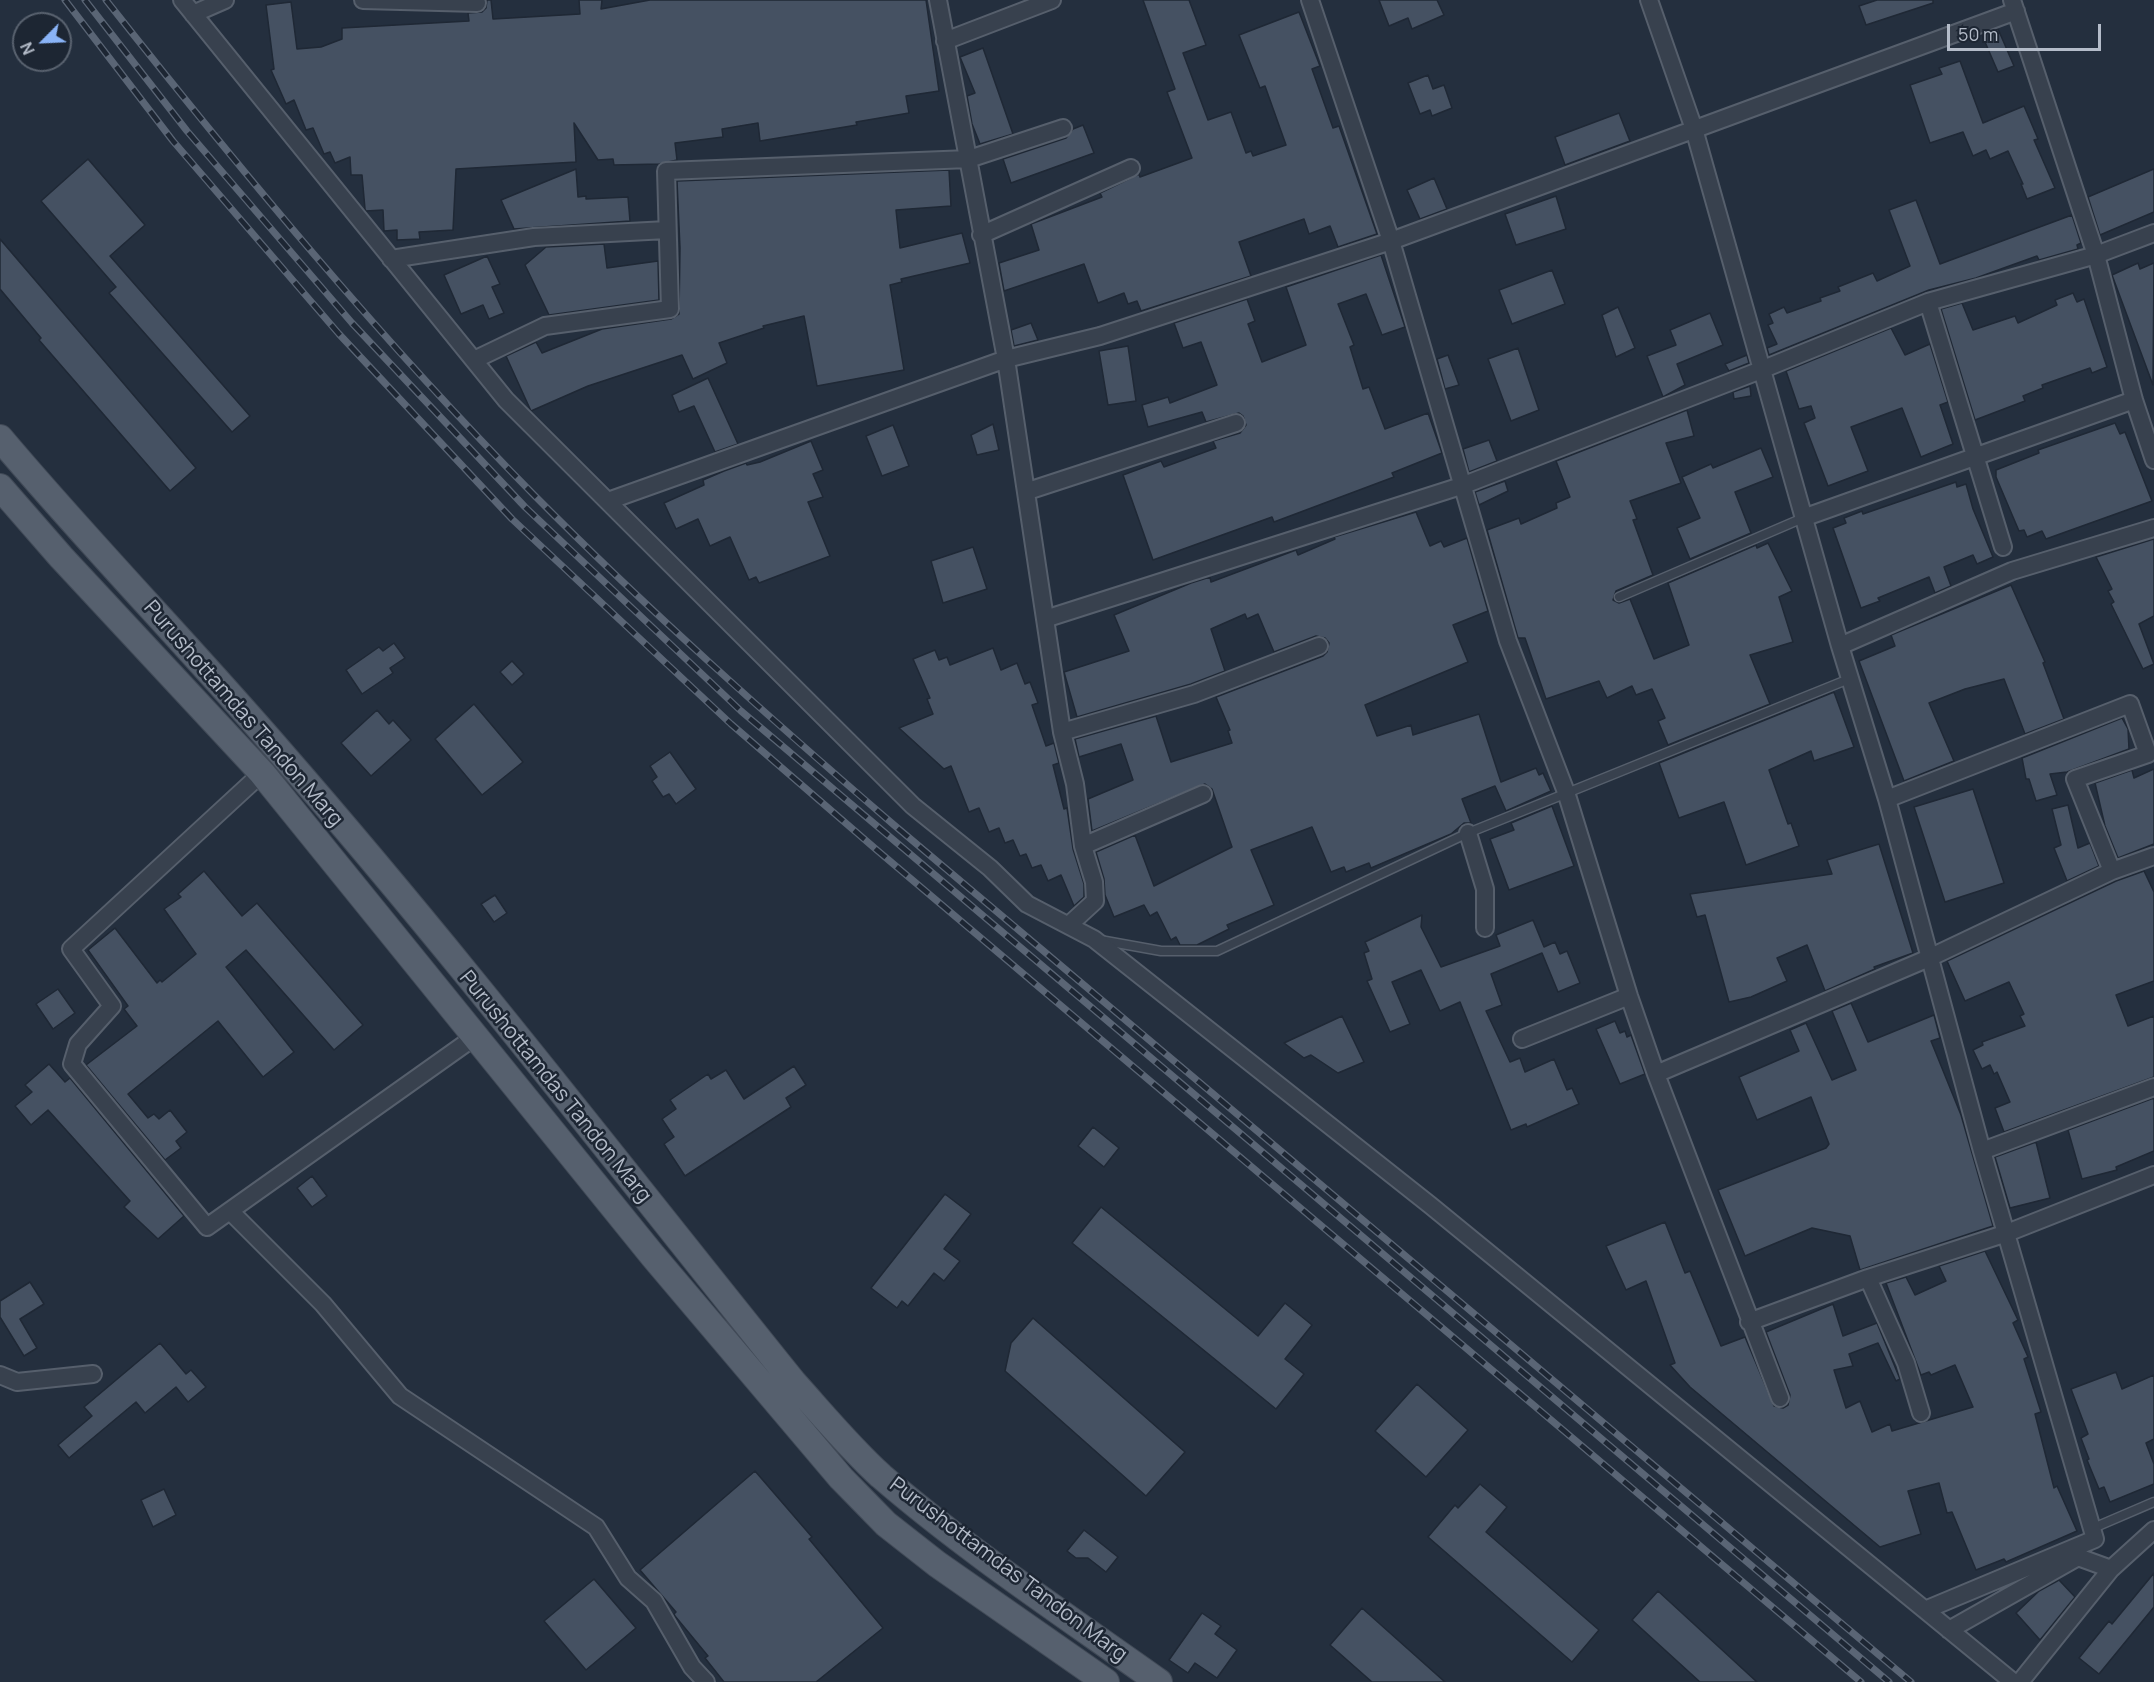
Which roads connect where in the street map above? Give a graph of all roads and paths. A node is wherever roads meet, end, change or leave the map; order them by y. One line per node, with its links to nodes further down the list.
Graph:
1 (182, 0): 10 (street)
2 (225, 0): 10 (street)
3 (363, 0): 8 (street)
4 (938, 0): 11 (street)
5 (1052, 0): 11 (street)
6 (1310, 0): 19 (street)
7 (1649, 0): 13 (street)
8 (477, 3)
9 (2014, 5): 13 (street); 20 (street)
10 (193, 14): 21 (street)
11 (945, 40): 14 (street)
12 (1063, 128): 14 (street)
13 (1694, 129): 19 (street); 25 (street)
14 (969, 159): 16 (street); 18 (street)
15 (1131, 168): 18 (street)
16 (667, 230): 21 (street); 24 (street)
17 (2154, 233): 20 (street)
18 (981, 235): 23 (street)
19 (1391, 241): 23 (street); 31 (street)
20 (2096, 255): 22 (street); 26 (street)
21 (391, 259): 24 (street)
22 (1928, 302): 25 (street); 29 (street)
23 (1006, 359): 33 (street); 34 (street)
24 (474, 360): 34 (street)
25 (1761, 370): 31 (street); 35 (street)
26 (2134, 400): 29 (street); 30 (street)
27 (1236, 423): 33 (street)
28 (0, 438): 79 (main road, Purushottamdas Tandon Marg)
29 (1976, 456): 35 (street); 37 (street)
30 (2154, 460)
31 (1464, 485): 39 (street); 45 (street)
32 (0, 487): 44 (main road)
33 (1028, 491): 39 (street)
34 (608, 501): 52 (street)
35 (1803, 518): 38 (lane); 41 (street)
36 (2154, 528): 41 (street)
37 (2003, 548)
38 (1619, 597)
39 (1045, 619): 43 (street)
40 (1320, 646): 43 (street)
41 (1840, 646): 42 (street)
42 (1849, 679): 45 (lane); 47 (street)
43 (1062, 732): 49 (street)
44 (262, 773): 57 (main road); 63 (street)
45 (1566, 792): 48 (lane); 56 (street)
46 (1203, 794): 49 (street)
47 (1887, 799): 51 (street); 55 (street)
48 (1468, 833): 53 (street); 54 (lane)
49 (1083, 846): 52 (street)
50 (2154, 856): 51 (street)
51 (2112, 870): 55 (street)
52 (1070, 924): 54 (street)
53 (1485, 928)
54 (1094, 939): 75 (street)
55 (1929, 958): 59 (street); 61 (street)
56 (1629, 996): 58 (street); 59 (street)
57 (476, 1036): 63 (street); 78 (main road)
58 (1522, 1039)
59 (1656, 1074): 66 (street)
60 (2154, 1087): 61 (street)
61 (1983, 1151): 64 (street)
62 (2154, 1174): 64 (street)
63 (231, 1212): 77 (street)
64 (2007, 1233): 65 (street); 72 (street)
65 (1868, 1278): 66 (street); 70 (street)
66 (1749, 1322): 69 (street)
67 (93, 1374): 68 (street)
68 (0, 1375)
69 (1780, 1398)
70 (1922, 1413)
71 (2154, 1502): 72 (lane)
72 (2091, 1529): 75 (street)
73 (2154, 1530): 74 (street)
74 (2111, 1569): 76 (street); 81 (street)
75 (1925, 1610): 76 (street)
76 (1949, 1630): 80 (street)
77 (706, 1682)
78 (1106, 1682)
79 (1159, 1682)
80 (2013, 1682)
81 (2020, 1682)

